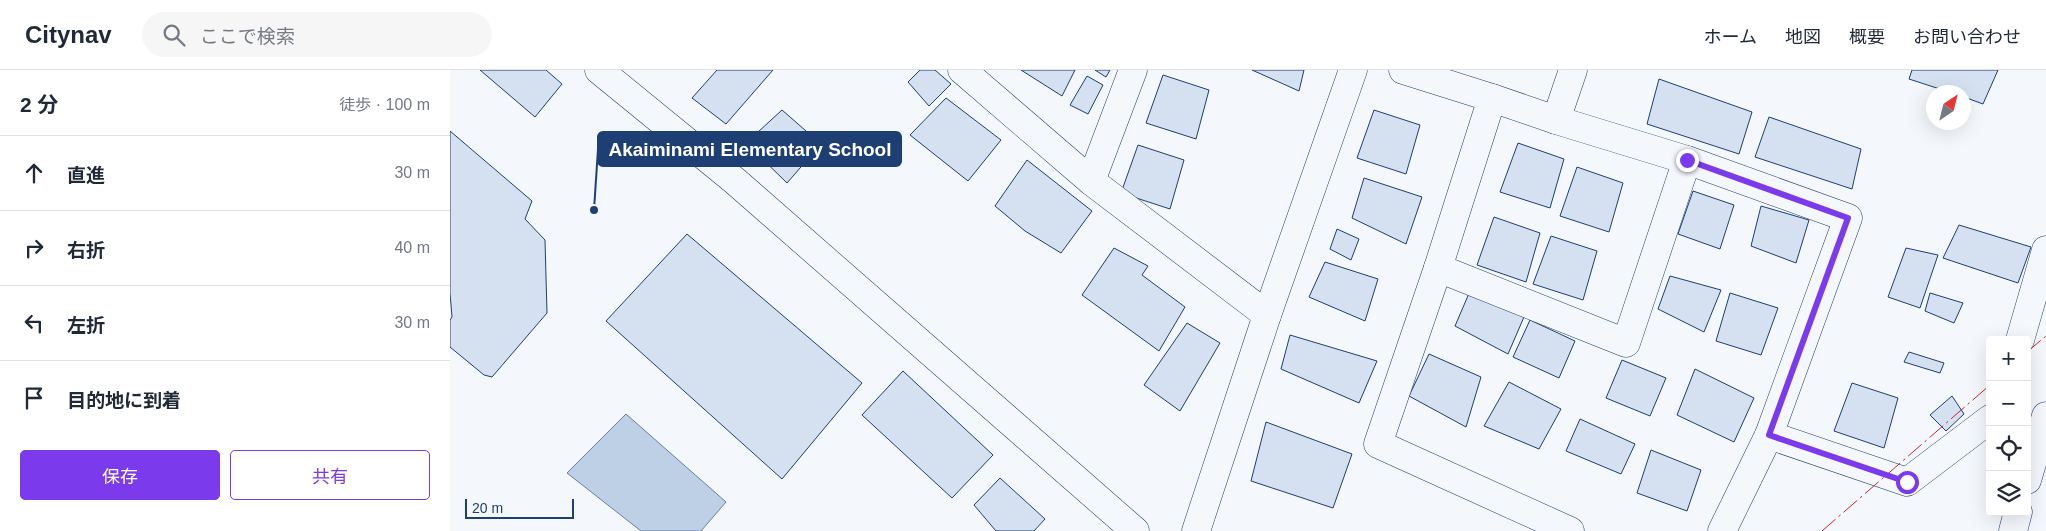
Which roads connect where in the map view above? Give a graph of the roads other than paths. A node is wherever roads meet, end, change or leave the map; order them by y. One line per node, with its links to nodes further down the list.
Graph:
1 (599, 70): 20 (street)
2 (962, 70): 10 (street)
3 (1133, 70): 10 (street)
4 (1353, 70): 13 (street)
5 (1403, 70): 7 (street)
6 (1573, 70): 8 (street)
7 (1492, 98): 8 (street); 12 (street)
8 (1556, 120): 9 (street)
9 (1687, 160): 12 (street); 17 (street)
10 (1091, 181): 13 (street)
11 (2046, 250): 14 (street)
12 (1438, 268): 22 (street)
13 (1266, 315): 21 (street)
14 (2021, 336)
15 (2046, 416): 18 (street)
16 (1986, 422): 17 (street)
17 (1769, 435): 23 (street)
18 (2030, 471)
19 (2017, 516): 24 (street)
20 (1135, 531)
21 (1196, 531)
22 (1570, 531)
23 (1722, 531)
24 (2012, 531)

